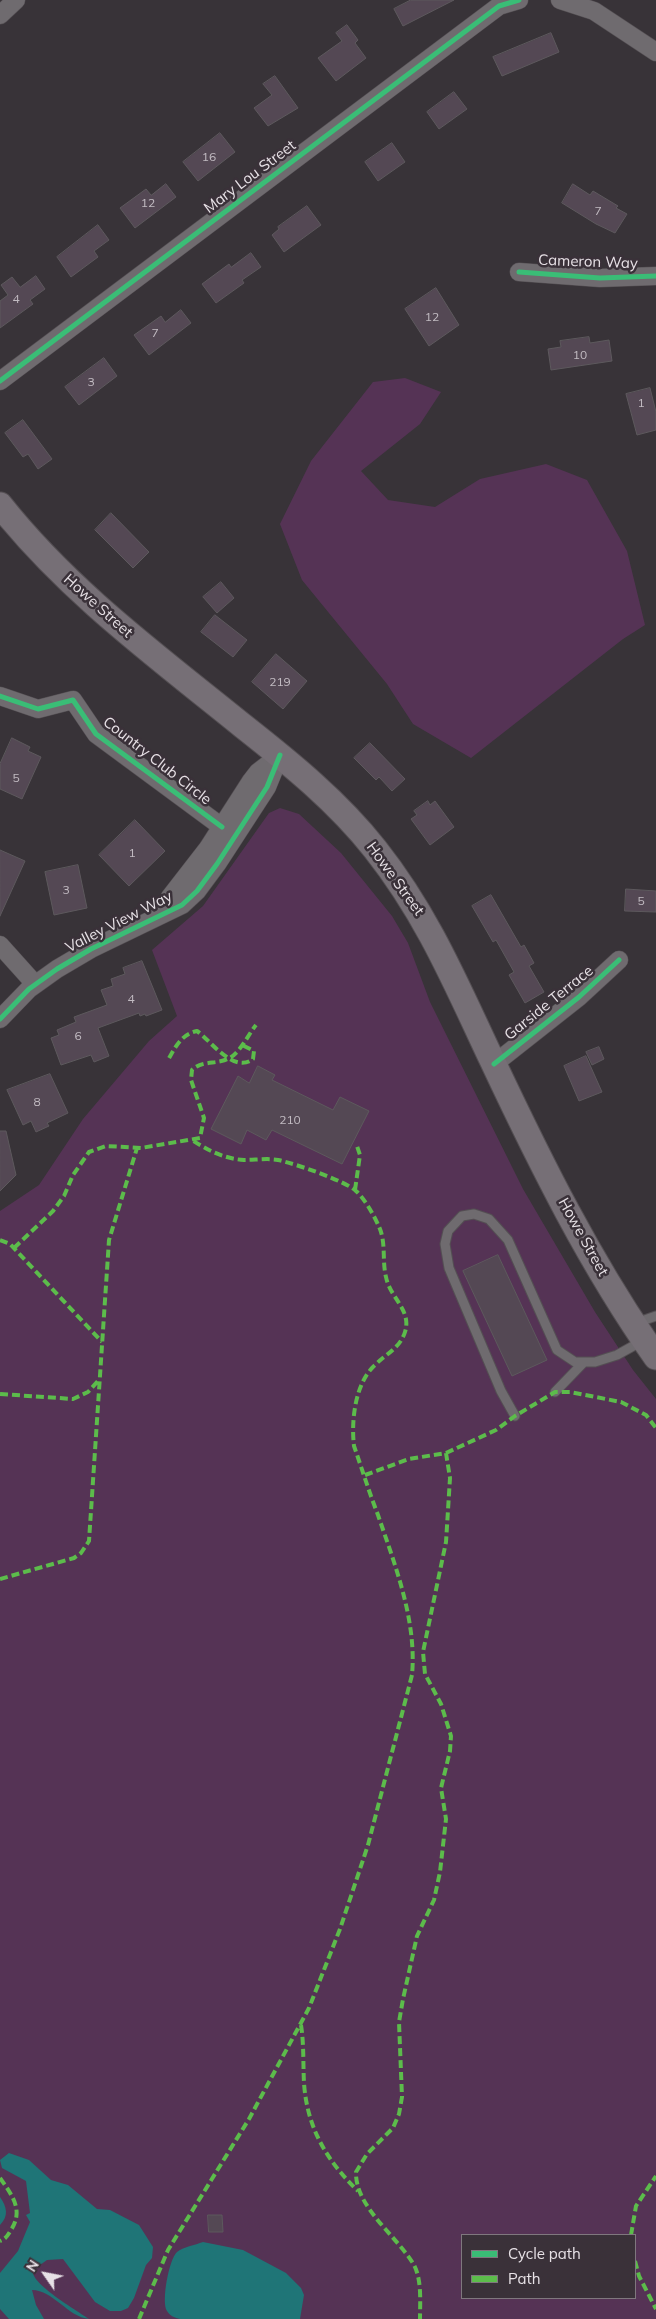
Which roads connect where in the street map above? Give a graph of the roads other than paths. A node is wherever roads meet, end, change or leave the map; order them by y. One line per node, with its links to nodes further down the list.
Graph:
1 (16, 0): 4 (street)
2 (519, 0): 8 (street, Mary Lou Street)
3 (560, 0): 5 (street)
4 (0, 15)
5 (656, 52)
6 (520, 272): 7 (street, Cameron Way)
7 (656, 276)
8 (0, 381)
9 (0, 506): 11 (main road, Howe Street)
10 (0, 696): 12 (street, Country Club Circle)
11 (280, 755): 12 (street, Valley View Way); 17 (main road, Howe Street)
12 (230, 824): 15 (street, Valley View Way)
13 (0, 945): 15 (street)
14 (618, 960): 17 (street, Garside Terrace)
15 (35, 984): 16 (street, Valley View Way)
16 (0, 1019)
17 (494, 1064): 18 (main road, Howe Street)
18 (647, 1334): 19 (lane)
19 (584, 1362): 20 (lane); 21 (lane)
20 (555, 1392)
21 (515, 1416)

